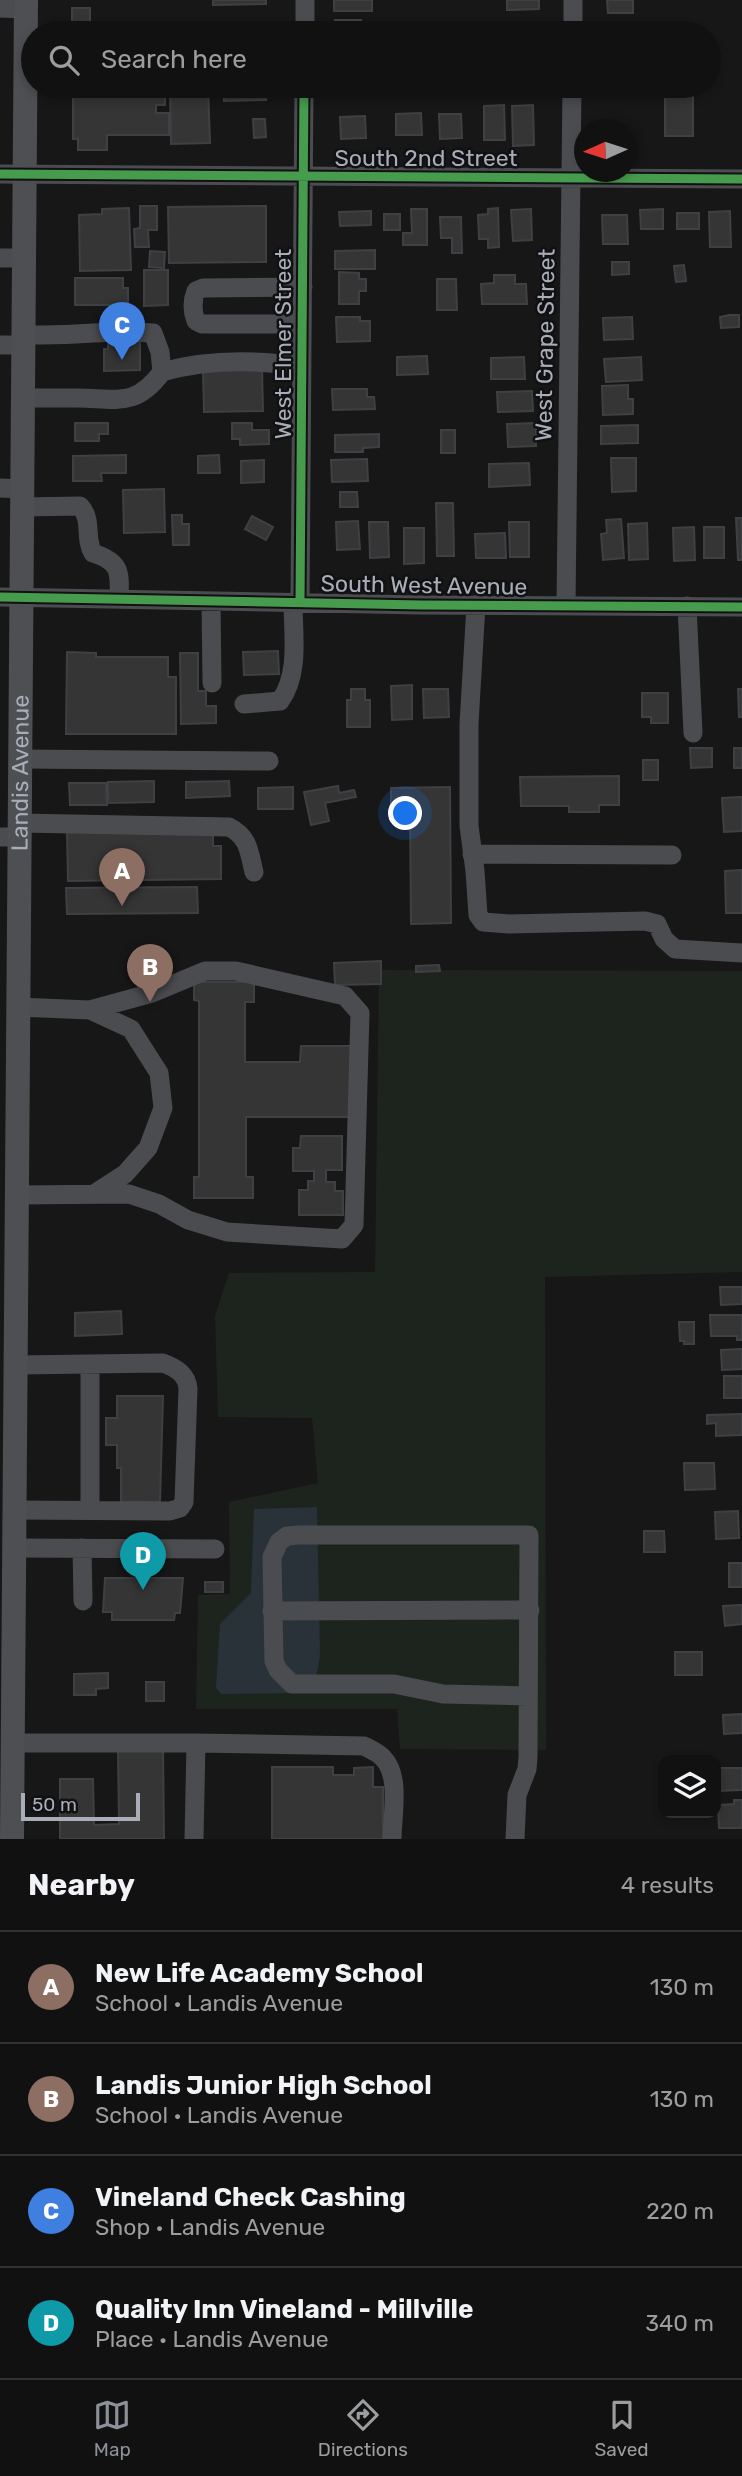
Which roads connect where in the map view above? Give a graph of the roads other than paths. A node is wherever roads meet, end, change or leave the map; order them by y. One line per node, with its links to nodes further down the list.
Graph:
1 (305, 0): 5 (street)
2 (573, 0): 6 (street)
3 (26, 5): 4 (street)
4 (0, 8)
5 (305, 21)
6 (573, 21)
7 (25, 98): 11 (main road, Landis Avenue)
8 (304, 98): 12 (street, West Elmer Street)
9 (572, 98): 13 (street, West Grape Street)
10 (0, 174): 11 (street, South 2nd Street)
11 (25, 174): 12 (street, South 2nd Street); 15 (main road, Landis Avenue)
12 (303, 176): 13 (street, South 2nd Street); 16 (street, West Elmer Street)
13 (570, 178): 14 (street, South 2nd Street); 28 (street, West Grape Street)
14 (742, 179)
15 (12, 258): 18 (main road, Landis Avenue)
16 (303, 287): 17 (street, West Elmer Street); 17 (street)
17 (302, 324): 19 (street, West Elmer Street)
18 (16, 342): 20 (street); 21 (main road, Landis Avenue)
19 (302, 366): 20 (street); 26 (street, West Elmer Street)
20 (162, 372): 21 (street)
21 (23, 398): 22 (main road, Landis Avenue)
22 (15, 495): 23 (main road, Landis Avenue); 24 (street)
23 (11, 597): 24 (street, South West Avenue); 34 (main road, Landis Avenue)
24 (119, 599): 25 (street, South West Avenue)
25 (211, 601): 26 (street, South West Avenue); 31 (street)
26 (296, 602): 27 (street, South West Avenue); 32 (street, West Elmer Street)
27 (476, 605): 28 (street, South West Avenue); 37 (street)
28 (566, 606): 29 (street, South West Avenue)
29 (687, 606): 30 (street, South West Avenue); 33 (street)
30 (742, 607)
31 (212, 682)
32 (244, 704)
33 (693, 733)
34 (20, 759): 35 (street); 36 (main road, Landis Avenue)
35 (269, 761)
36 (13, 832): 39 (street); 41 (main road, Landis Avenue)
37 (472, 854): 38 (street); 40 (street)
38 (672, 855)
39 (254, 872)
40 (742, 953)
41 (18, 1007): 42 (street); 43 (main road, Landis Avenue)
42 (90, 1010): 45 (street); 45 (street)
43 (9, 1128): 44 (main road, Landis Avenue)
44 (10, 1191): 45 (street); 46 (main road, Landis Avenue)
45 (93, 1194)
46 (8, 1282): 47 (main road, Landis Avenue)
47 (16, 1364): 48 (street); 49 (main road, Landis Avenue)
48 (90, 1364): 51 (street); 51 (street)
49 (8, 1463): 50 (main road, Landis Avenue)
50 (16, 1510): 51 (street); 52 (main road, Landis Avenue)
51 (90, 1510)
52 (15, 1548): 53 (street); 58 (main road, Landis Avenue)
53 (82, 1548): 54 (street); 55 (street)
54 (215, 1549)
55 (83, 1601)
56 (530, 1610): 57 (street); 57 (street); 59 (street)
57 (272, 1611): 59 (street)
58 (7, 1653): 60 (main road, Landis Avenue)
59 (528, 1696): 66 (street)
60 (13, 1743): 61 (street); 62 (main road, Landis Avenue)
61 (196, 1743): 64 (street); 65 (street)
62 (6, 1787): 63 (main road, Landis Avenue)
63 (12, 1839)
64 (194, 1839)
65 (393, 1839)
66 (515, 1839)

